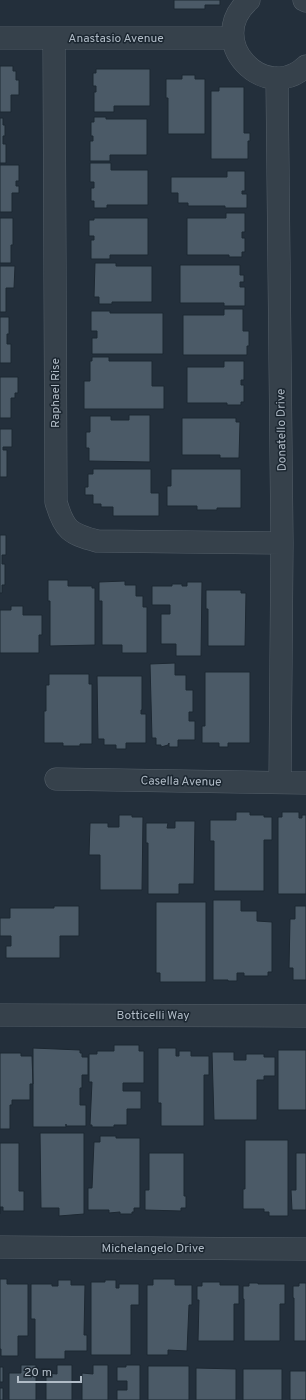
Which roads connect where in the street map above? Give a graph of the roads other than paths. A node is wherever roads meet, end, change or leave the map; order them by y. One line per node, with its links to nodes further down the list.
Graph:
1 (249, 0): 4 (street)
2 (0, 38): 3 (street, Anastasio Avenue)
3 (54, 38): 4 (street, Anastasio Avenue); 7 (street, Raphael Rise)
4 (233, 38): 6 (street)
5 (306, 66): 6 (street)
6 (277, 78): 7 (street, Donatello Drive)
7 (282, 543): 9 (street, Donatello Drive)
8 (56, 780): 9 (street, Casella Avenue)
9 (280, 782): 10 (street, Casella Avenue)
10 (306, 783)
11 (0, 1015): 12 (street, Botticelli Way)
12 (306, 1016)
13 (0, 1247): 14 (street, Michelangelo Drive)
14 (306, 1249)

